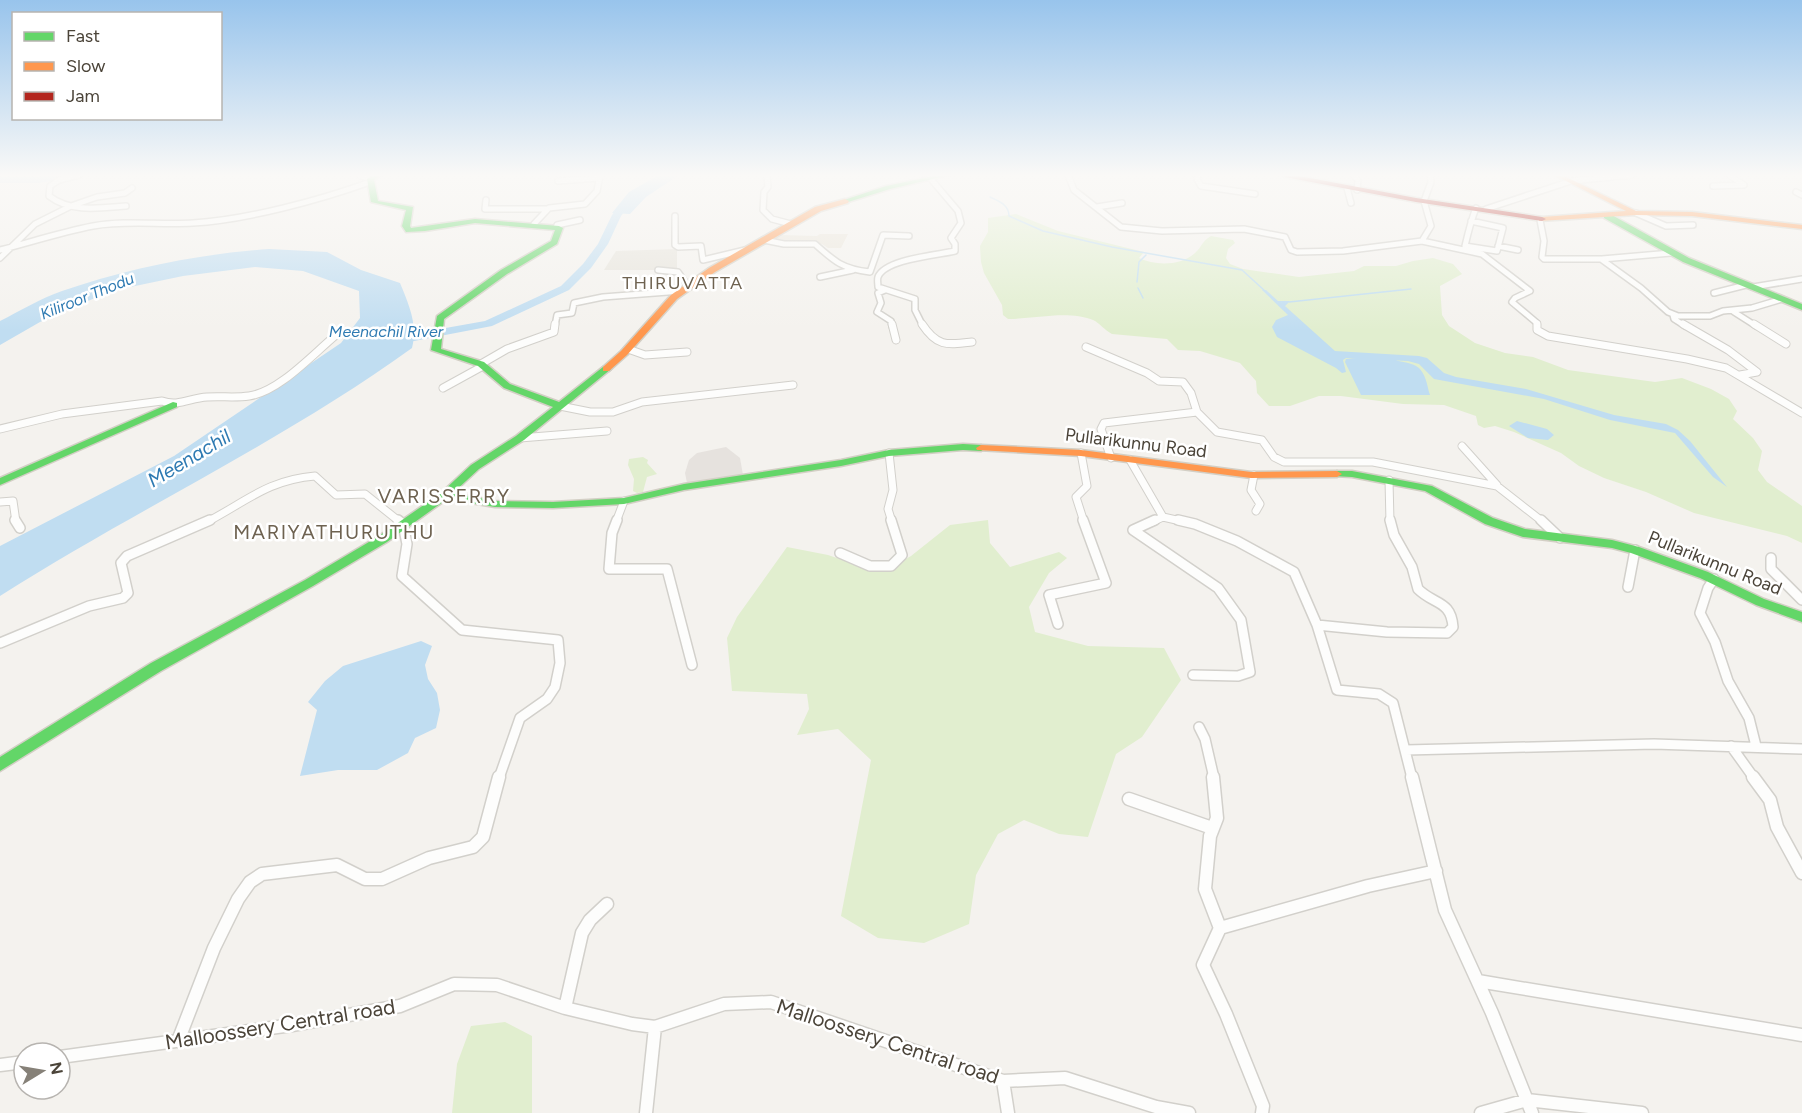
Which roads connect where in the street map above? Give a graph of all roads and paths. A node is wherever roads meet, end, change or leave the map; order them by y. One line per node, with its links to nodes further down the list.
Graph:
1 (32, 227): 20 (street)
2 (90, 227): 20 (street)
3 (407, 227): 4 (main road)
4 (441, 227)
5 (537, 227): 15 (main road)
6 (675, 227): 22 (street)
7 (786, 227): 17 (main road)
8 (958, 227): 30 (street)
9 (1121, 227): 18 (street)
10 (1432, 227): 18 (street)
11 (1470, 227): 19 (street)
12 (1498, 227): 19 (street)
13 (1541, 227): 26 (street)
14 (1626, 227): 24 (main road)
15 (556, 228): 48 (main road)
16 (909, 236): 29 (street)
17 (764, 240): 22 (main road); 28 (street)
18 (1422, 241): 49 (street)
19 (1498, 246): 23 (street)
20 (10, 248): 21 (street); 25 (street)
21 (0, 250)
22 (745, 250): 34 (main road)
23 (1518, 250)
24 (1671, 253): 26 (street); 33 (main road)
25 (0, 258)
26 (1601, 259): 40 (street)
27 (658, 270): 34 (street)
28 (853, 270): 29 (street); 31 (street)
29 (870, 272): 30 (street)
30 (878, 274): 35 (street)
31 (820, 277)
32 (1802, 279): 33 (street)
33 (1749, 286): 36 (street); 37 (main road)
34 (685, 288): 46 (main road); 48 (street)
35 (885, 290): 42 (street); 43 (street)
36 (1714, 293)
37 (1782, 299): 38 (main road); 39 (street)
38 (1802, 307)
39 (1734, 312): 40 (street); 44 (street)
40 (1673, 315): 49 (street)
41 (336, 335): 52 (street)
42 (896, 340)
43 (972, 342)
44 (1786, 344)
45 (1086, 347): 54 (street)
46 (628, 349): 47 (street); 53 (main road)
47 (687, 352)
48 (482, 365): 51 (street); 53 (main road)
49 (1740, 375): 55 (street)
50 (793, 385): 53 (street)
51 (443, 388)
52 (173, 405): 56 (street); 66 (main road)
53 (560, 406): 58 (main road)
54 (1197, 412): 62 (street); 67 (street)
55 (1802, 413)
56 (0, 429)
57 (607, 431): 58 (street)
58 (520, 438): 68 (main road)
59 (1462, 446): 67 (street)
60 (889, 453): 61 (main road, Pullarikunnu Road); 69 (main road, Pullarikunnu Road); 77 (street)
61 (1081, 453): 62 (main road, Pullarikunnu Road); 83 (street)
62 (1112, 458): 63 (main road, Pullarikunnu Road)
63 (1130, 460): 64 (main road, Pullarikunnu Road); 72 (street)
64 (1254, 475): 65 (main road, Pullarikunnu Road); 71 (street)
65 (1389, 480): 75 (main road, Pullarikunnu Road); 84 (street)
66 (0, 482)
67 (1497, 486): 75 (street)
68 (445, 495): 69 (main road, Pullarikunnu Road); 73 (main road)
69 (624, 501): 86 (street)
70 (0, 502): 74 (street)
71 (1256, 511)
72 (1163, 517): 84 (street); 87 (street)
73 (403, 524): 85 (street); 93 (main road); 104 (street)
74 (20, 528)
75 (1560, 538): 76 (main road, Pullarikunnu Road)
76 (1635, 550): 79 (main road, Pullarikunnu Road); 80 (street)
77 (840, 553)
78 (1771, 558): 81 (street)
79 (1714, 579): 82 (main road, Pullarikunnu Road); 90 (street)
80 (1628, 587)
81 (1802, 600)
82 (1802, 617)
83 (1058, 624)
84 (1317, 626): 92 (street)
85 (0, 643)
86 (692, 665)
87 (1193, 675)
88 (1199, 727): 95 (street)
89 (1731, 746): 90 (street); 92 (street); 97 (street)
90 (1755, 746): 91 (street)
91 (1802, 749)
92 (1406, 750): 96 (street)
93 (0, 765)
94 (1129, 799): 95 (street)
95 (1212, 828): 99 (street)
96 (1436, 871): 99 (street); 100 (street)
97 (1802, 873)
98 (606, 904): 101 (street)
99 (1220, 928): 111 (street)
100 (1478, 981): 103 (street); 107 (street)
101 (566, 1008): 102 (street, Malloossery Central road); 104 (street, Malloossery Central road)
102 (655, 1027): 106 (street, Malloossery Central road); 108 (street)
103 (1802, 1035)
104 (178, 1041): 105 (street, Malloossery Central road)
105 (72, 1055)
106 (1002, 1081): 109 (street); 110 (street, Malloossery Central road)
107 (1530, 1106): 112 (street); 113 (street)
108 (646, 1113)
109 (1008, 1113)
110 (1189, 1113)
111 (1262, 1113)
112 (1481, 1113)
113 (1642, 1113)

